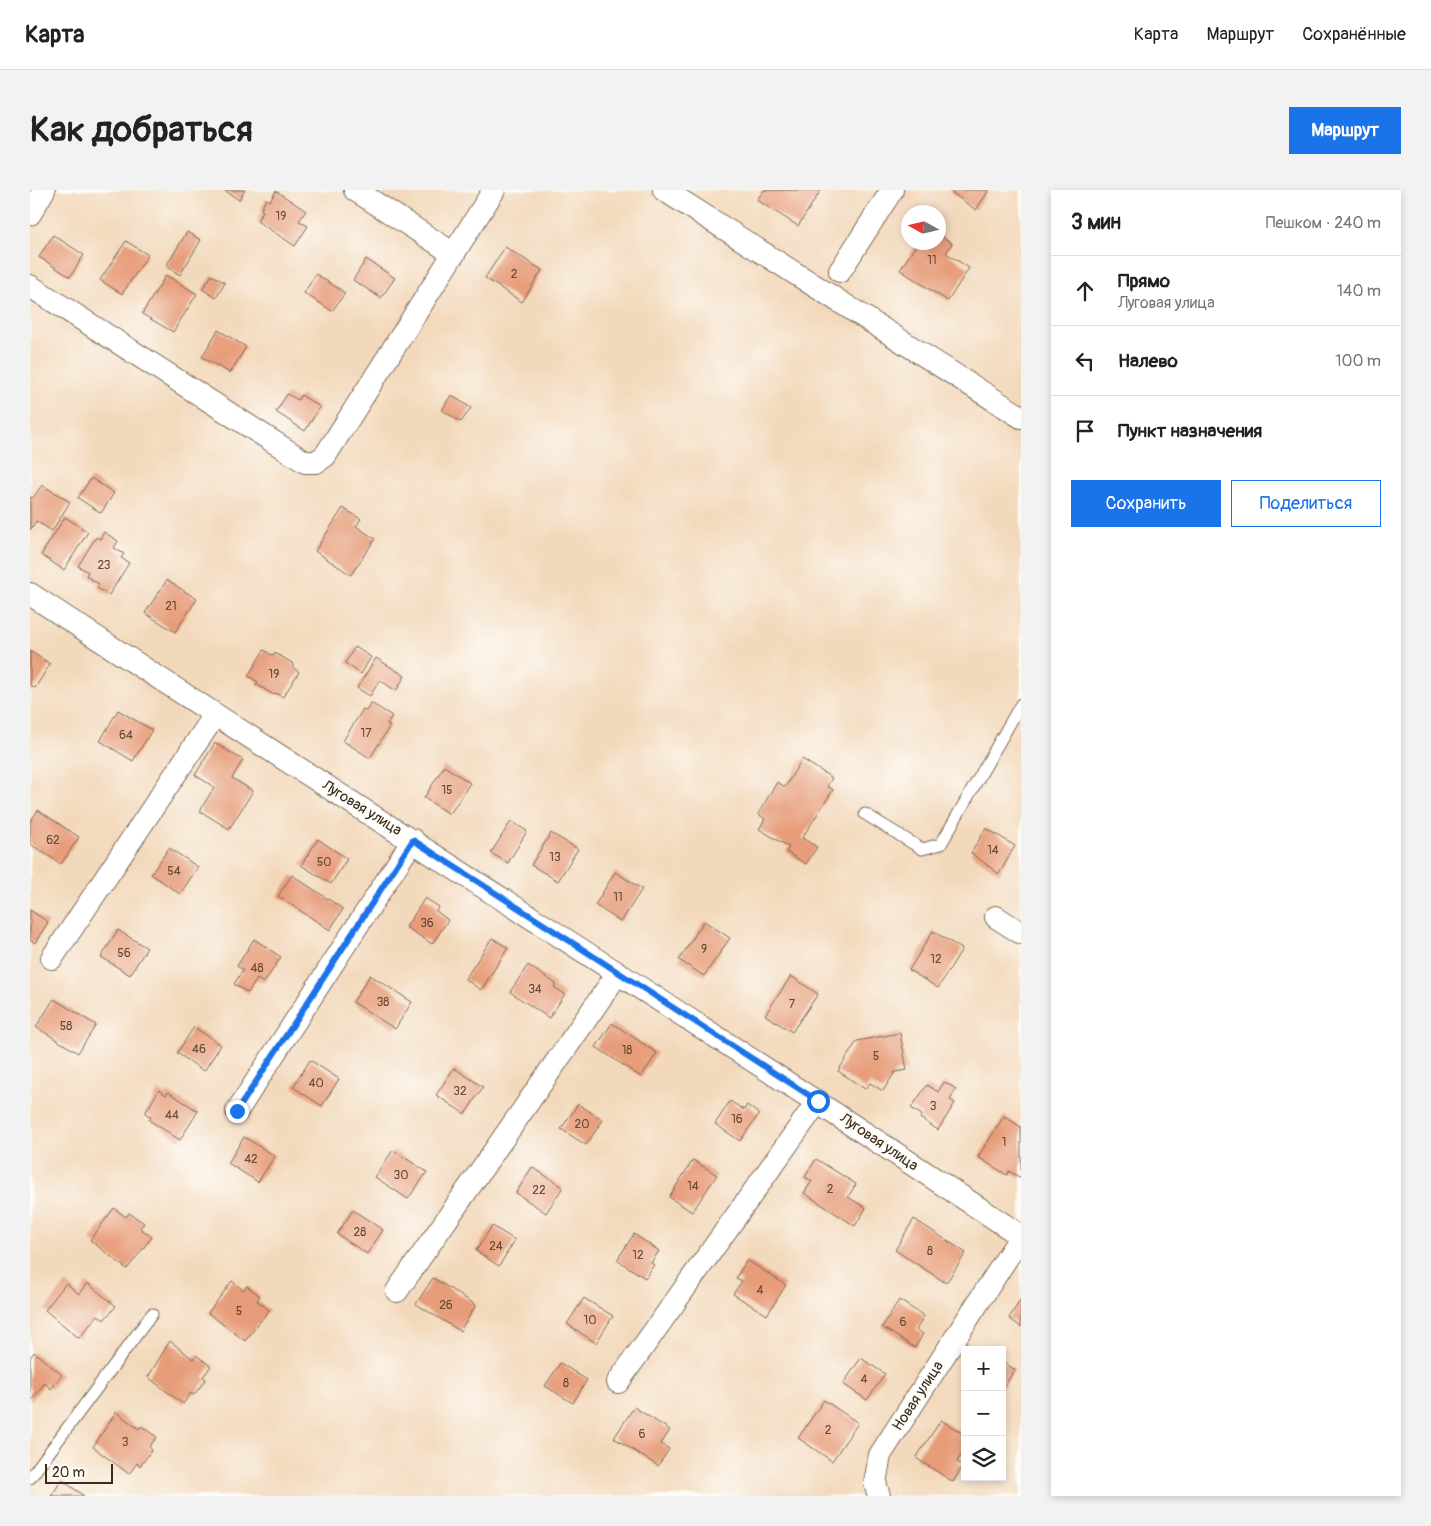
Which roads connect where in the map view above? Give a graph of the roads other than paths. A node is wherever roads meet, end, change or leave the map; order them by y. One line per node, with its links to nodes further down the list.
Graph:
1 (44, 190): 6 (street)
2 (355, 190): 7 (street)
3 (494, 190): 7 (street)
4 (664, 190): 10 (street)
5 (892, 190): 8 (street)
6 (30, 214)
7 (454, 254): 9 (street)
8 (840, 271)
9 (30, 286)
10 (1021, 417)
11 (30, 594): 13 (street, Луговая улица)
12 (1021, 704): 14 (lane)
13 (215, 715): 15 (street, Луговая улица); 18 (street)
14 (865, 814)
15 (413, 840): 19 (street, Луговая улица); 21 (street)
16 (996, 917): 17 (street)
17 (1021, 933)
18 (52, 958)
19 (618, 973): 20 (street, Луговая улица); 23 (street)
20 (818, 1101): 22 (street, Луговая улица); 25 (street)
21 (237, 1111)
22 (1021, 1236): 27 (street, Новая улица)
23 (397, 1291)
24 (152, 1314): 26 (lane)
25 (618, 1382)
26 (30, 1478)
27 (877, 1490)

